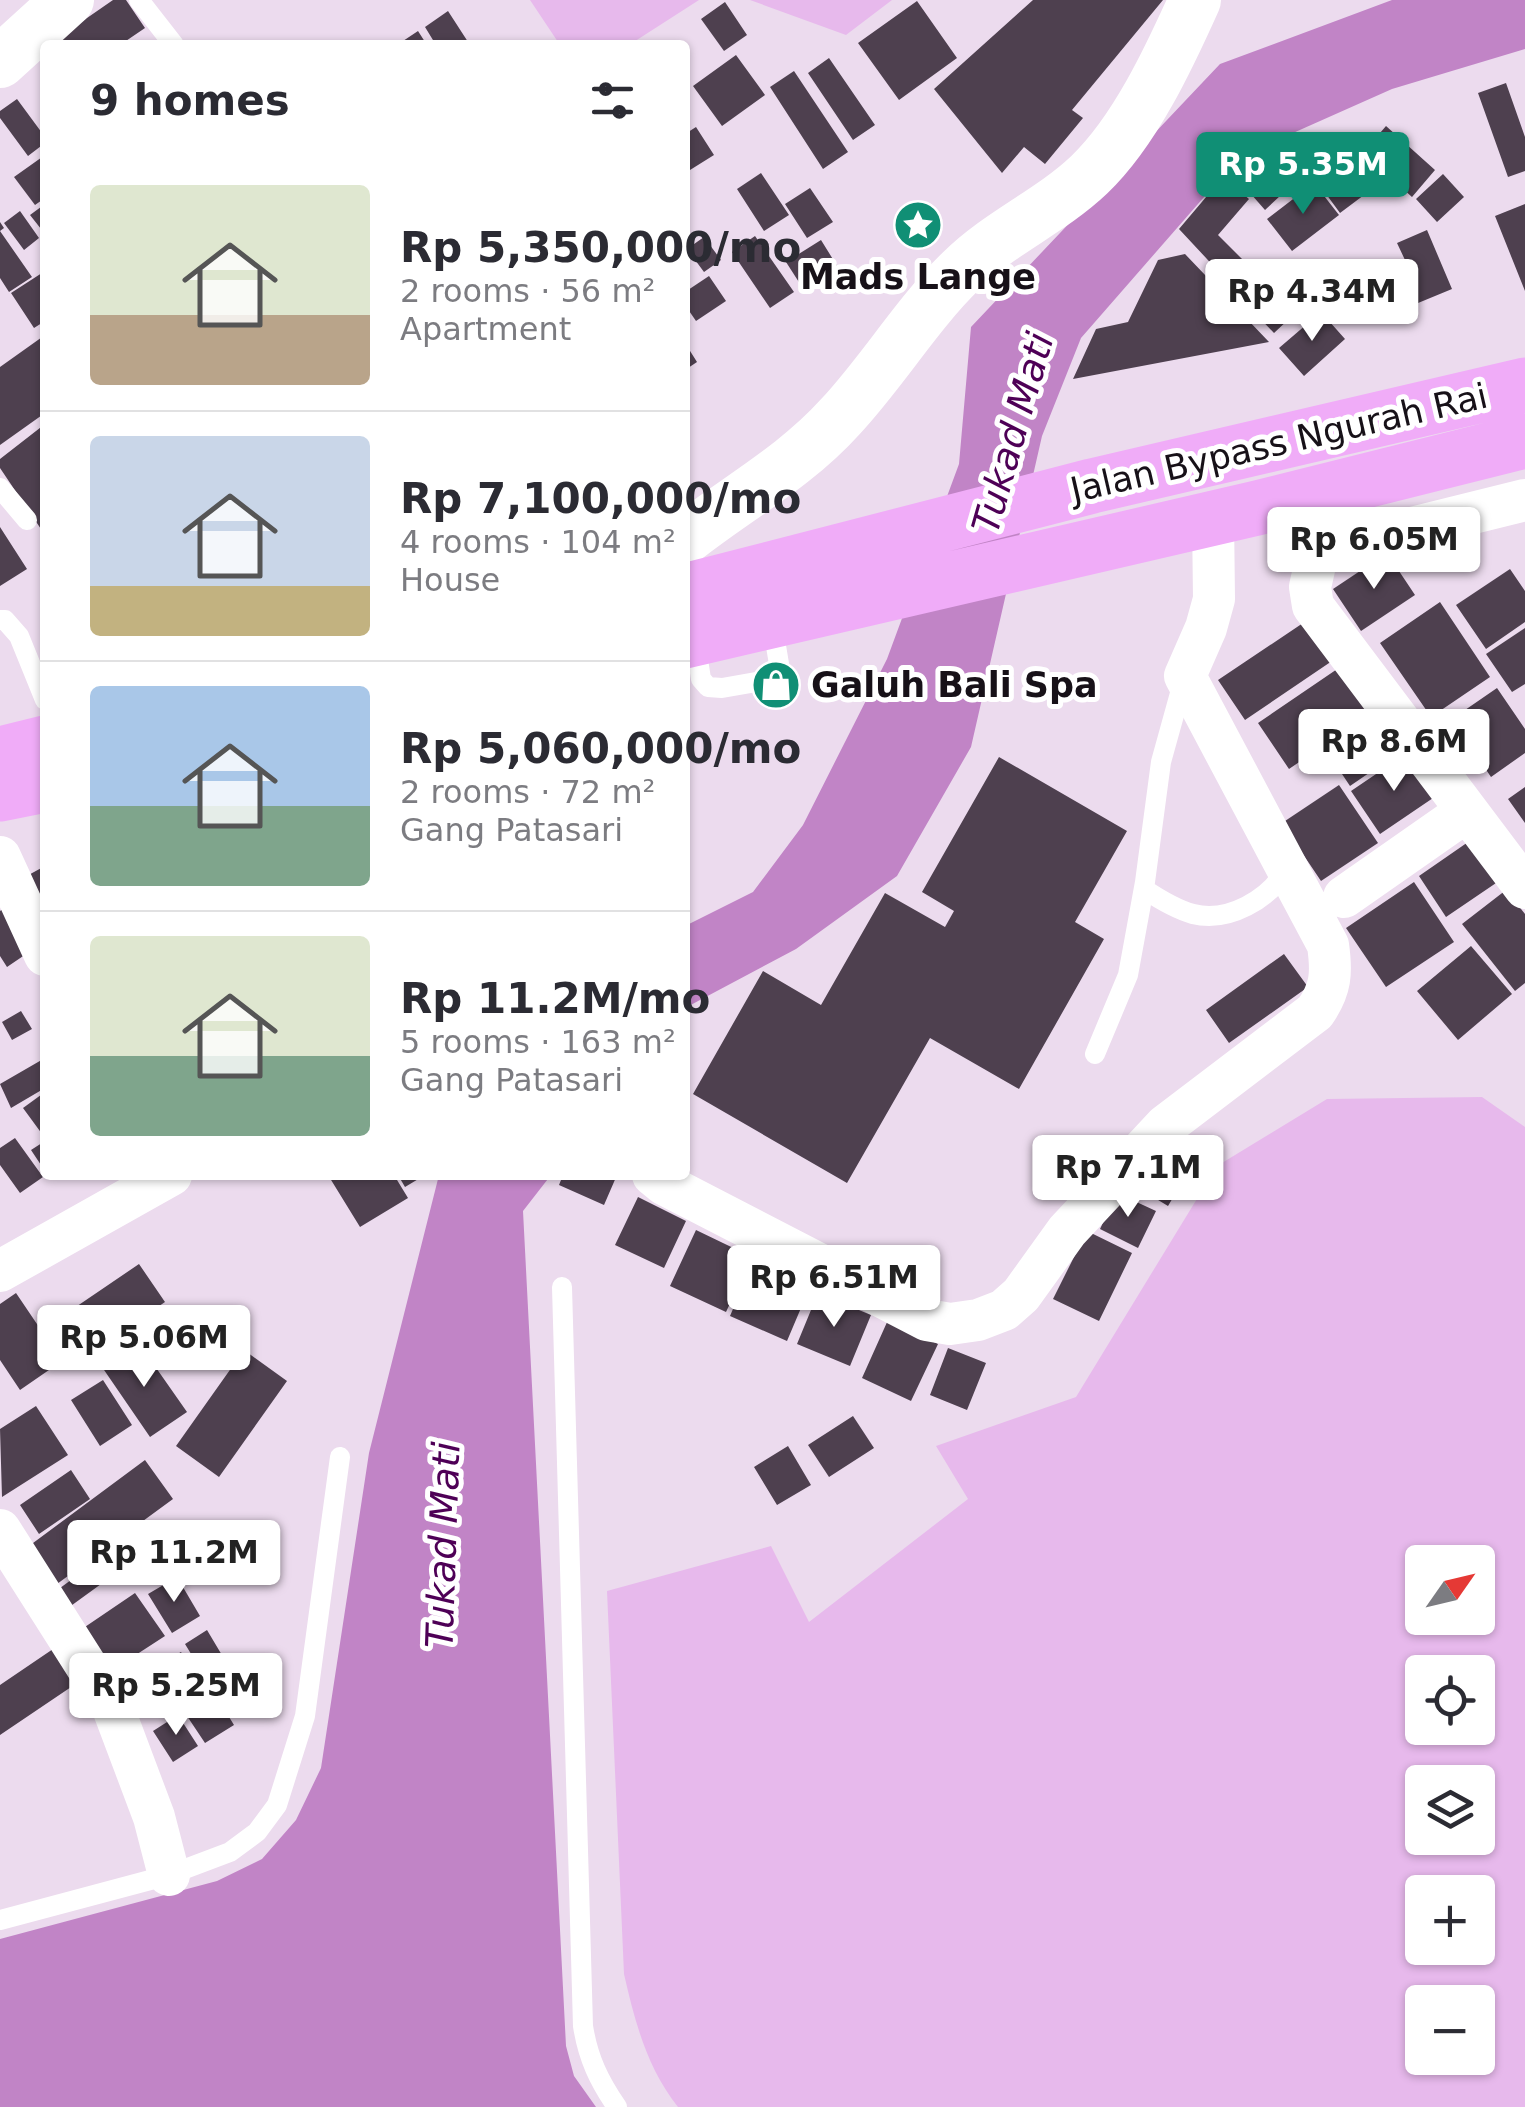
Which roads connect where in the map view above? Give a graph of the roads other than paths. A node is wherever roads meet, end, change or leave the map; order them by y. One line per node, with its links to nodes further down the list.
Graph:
1 (68, 0): 5 (street)
2 (140, 0): 4 (lane)
3 (1195, 0): 12 (street)
4 (170, 40)
5 (0, 62)
6 (1525, 385): 13 (highway, Jalan Bypass Ngurah Rai)
7 (1525, 440): 10 (highway, Jalan Bypass Ngurah Rai)
8 (0, 488): 11 (lane)
9 (1522, 507): 23 (street)
10 (1213, 516): 13 (highway, Jalan Bypass Ngurah Rai); 17 (street)
11 (27, 520)
12 (690, 534)
13 (892, 565): 15 (highway, Jalan Bypass Ngurah Rai); 16 (highway, Jalan Bypass Ngurah Rai)
14 (0, 620): 18 (lane)
15 (690, 623)
16 (690, 624)
17 (1185, 676): 25 (street); 27 (lane)
18 (40, 688)
19 (40, 745): 20 (highway)
20 (0, 754)
21 (40, 786): 22 (highway)
22 (0, 794)
23 (1468, 810): 26 (street); 28 (street)
24 (0, 857): 29 (street)
25 (1286, 870): 27 (lane); 32 (street)
26 (1525, 888)
27 (1144, 890): 30 (lane)
28 (1344, 897)
29 (40, 944)
30 (1095, 1054)
31 (162, 1180): 33 (street)
32 (659, 1180)
33 (0, 1271)
34 (562, 1287): 39 (lane)
35 (340, 1457): 37 (lane)
36 (0, 1530): 37 (street)
37 (169, 1875): 38 (lane)
38 (0, 1920)
39 (617, 2107)

